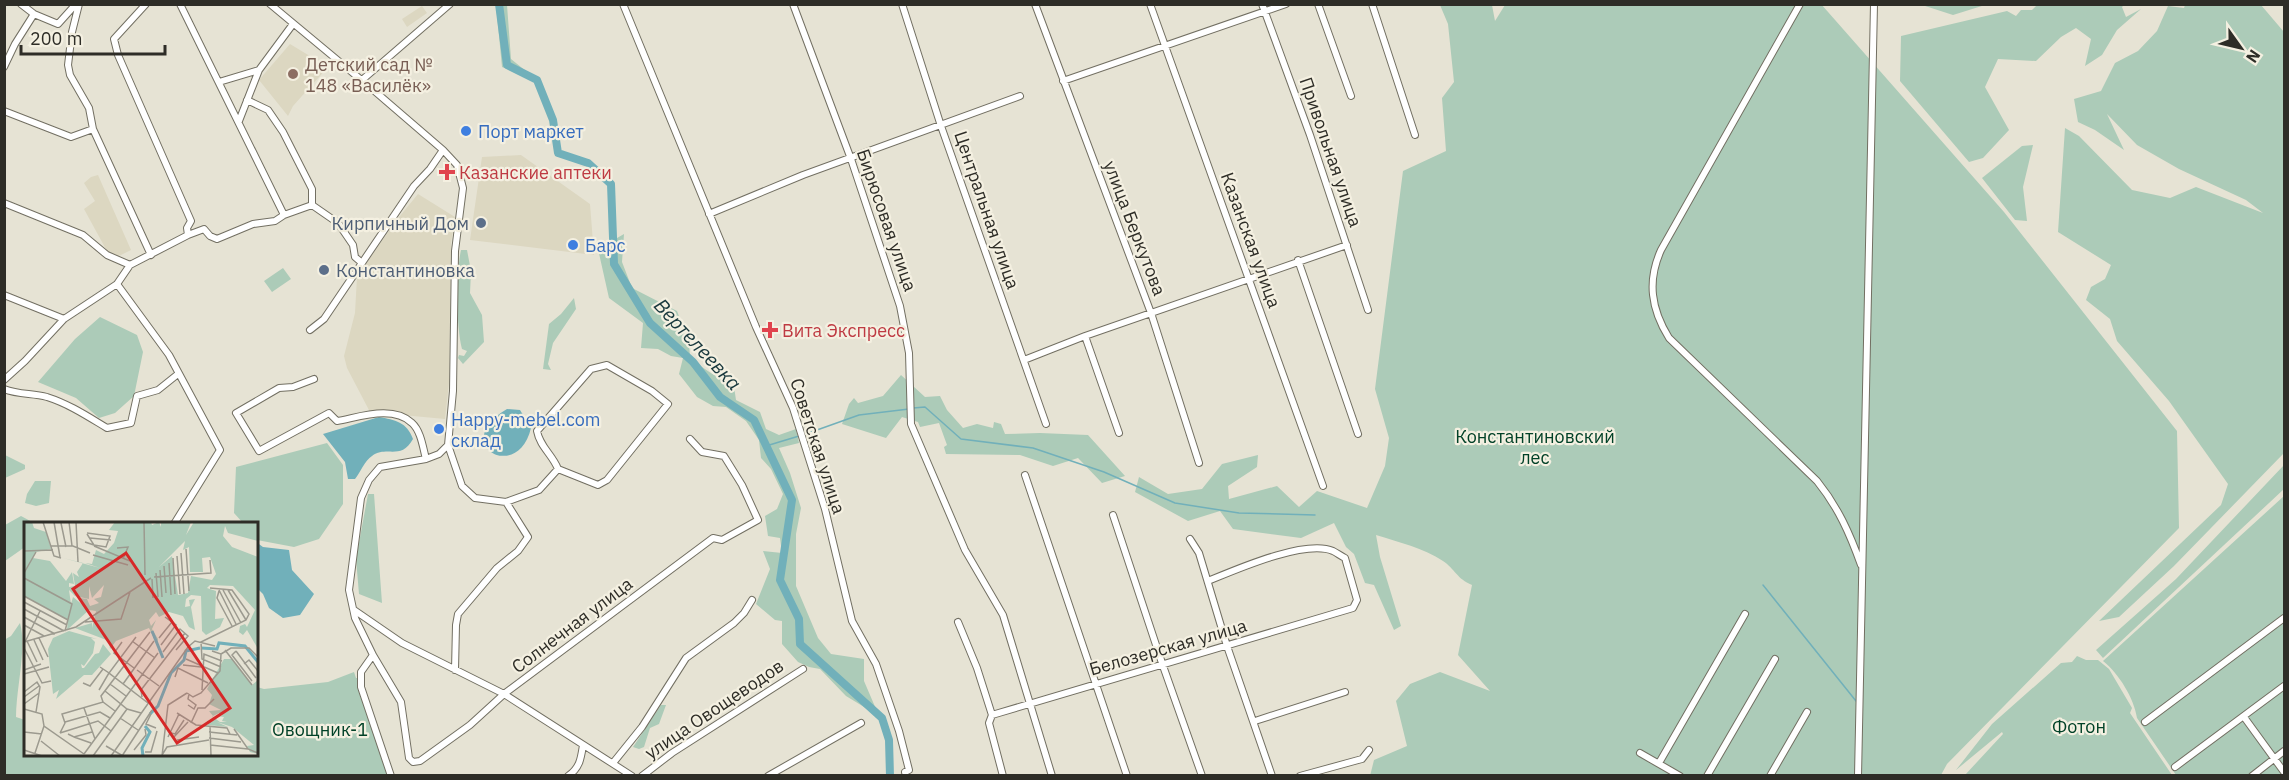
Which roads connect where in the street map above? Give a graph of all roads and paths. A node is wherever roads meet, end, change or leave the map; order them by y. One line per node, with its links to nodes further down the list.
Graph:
1 (21, 4): 19 (street)
2 (77, 4): 19 (street); 33 (street)
3 (146, 4): 41 (street)
4 (180, 4): 26 (street)
5 (270, 4): 20 (street)
6 (450, 4): 24 (street)
7 (623, 4): 39 (street, Советская улица)
8 (794, 4): 36 (street, Бирюсовая улица)
9 (902, 4): 32 (street, Центральная улица)
10 (1035, 4): 25 (street, улица Беркутова)
11 (1150, 4): 21 (street, Казанская улица)
12 (1262, 4): 18 (street, Привольная улица)
13 (1286, 4): 18 (street)
14 (1318, 4): 28 (street)
15 (1372, 4): 34 (street)
16 (1800, 4): 74 (street)
17 (1874, 4): 74 (street)
18 (1265, 12): 21 (street); 42 (street, Привольная улица)
19 (34, 14): 22 (street)
20 (293, 24): 23 (street); 24 (street)
21 (1165, 45): 25 (street); 47 (street, Казанская улица)
22 (4, 67)
23 (259, 70): 26 (street); 29 (street)
24 (362, 80): 35 (street)
25 (1063, 81): 51 (street, улица Беркутова)
26 (219, 82): 31 (street)
27 (1020, 96): 32 (street)
28 (1351, 96)
29 (247, 100): 31 (street); 38 (street)
30 (4, 111): 33 (street)
31 (239, 121): 40 (street)
32 (941, 126): 36 (street); 55 (street, Центральная улица)
33 (93, 129): 43 (street)
34 (1415, 135)
35 (443, 150): 45 (street); 64 (street)
36 (851, 159): 39 (street); 91 (street, Бирюсовая улица)
37 (4, 203): 46 (street)
38 (312, 205): 40 (street); 45 (street)
39 (709, 214): 107 (street, Советская улица)
40 (284, 215): 41 (street)
41 (188, 235): 43 (street)
42 (1347, 245): 44 (street); 50 (street, Привольная улица)
43 (151, 255): 46 (street)
44 (1298, 260): 47 (street); 62 (street)
45 (362, 263): 53 (street)
46 (130, 265): 48 (street)
47 (1250, 279): 51 (street); 69 (street, Казанская улица)
48 (117, 284): 52 (street); 56 (street)
49 (4, 295): 52 (street)
50 (1368, 310)
51 (1151, 313): 54 (street); 66 (street, улица Беркутова)
52 (64, 319): 58 (street)
53 (310, 330)
54 (1086, 336): 55 (street); 61 (street)
55 (1024, 360): 60 (street, Центральная улица)
56 (178, 374): 59 (street); 72 (street)
57 (314, 379): 65 (street)
58 (4, 380)
59 (4, 389)
60 (1046, 424)
61 (1119, 433)
62 (1358, 434)
63 (690, 439): 90 (street, Солнечная улица)
64 (448, 445): 65 (street); 70 (street)
65 (426, 459): 77 (street)
66 (1199, 464)
67 (558, 469): 67 (street); 70 (street)
68 (1026, 475): 87 (street)
69 (1323, 486)
70 (506, 502): 86 (street)
71 (1113, 515): 84 (street)
72 (175, 522)
73 (1190, 539): 75 (street)
74 (1863, 568): 122 (street)
75 (1208, 581): 81 (street); 81 (street, Белозерская улица)
76 (752, 600): 103 (street, улица Овощеводов)
77 (354, 609): 82 (street); 86 (street)
78 (1745, 614): 104 (street)
79 (2284, 618): 96 (street)
80 (958, 622): 93 (street)
81 (1227, 646): 84 (street, Белозерская улица); 95 (street)
82 (373, 655): 90 (street, Солнечная улица); 108 (street)
83 (1775, 659): 120 (street)
84 (1162, 663): 87 (street, Белозерская улица); 116 (street)
85 (803, 669): 111 (street, улица Овощеводов)
86 (455, 670): 90 (street)
87 (1096, 683): 91 (street, Белозерская улица); 115 (street)
88 (2284, 686): 94 (street)
89 (1345, 692): 95 (street)
90 (504, 694): 98 (street)
91 (1030, 703): 93 (street, Белозерская улица); 114 (street, Бирюсовая улица)
92 (1807, 712): 121 (street)
93 (992, 715): 113 (street)
94 (2244, 717): 102 (street); 105 (street)
95 (1255, 721): 117 (street)
96 (2145, 722)
97 (861, 723): 112 (street)
98 (582, 745): 103 (street); 109 (street)
99 (1369, 750): 118 (street)
100 (2284, 751): 102 (street)
101 (1640, 753): 104 (street)
102 (2274, 759): 106 (street); 123 (street)
103 (613, 763): 110 (street)
104 (1659, 763): 119 (street)
105 (2175, 767)
106 (2284, 772)
107 (908, 773)
108 (391, 776)
109 (568, 776)
110 (632, 776)
111 (642, 776)
112 (768, 776)
113 (1003, 776)
114 (1052, 776)
115 (1126, 776)
116 (1202, 776)
117 (1272, 776)
118 (1300, 776)
119 (1680, 776)
120 (1707, 776)
121 (1770, 776)
122 (1858, 776)
123 (2252, 776)

